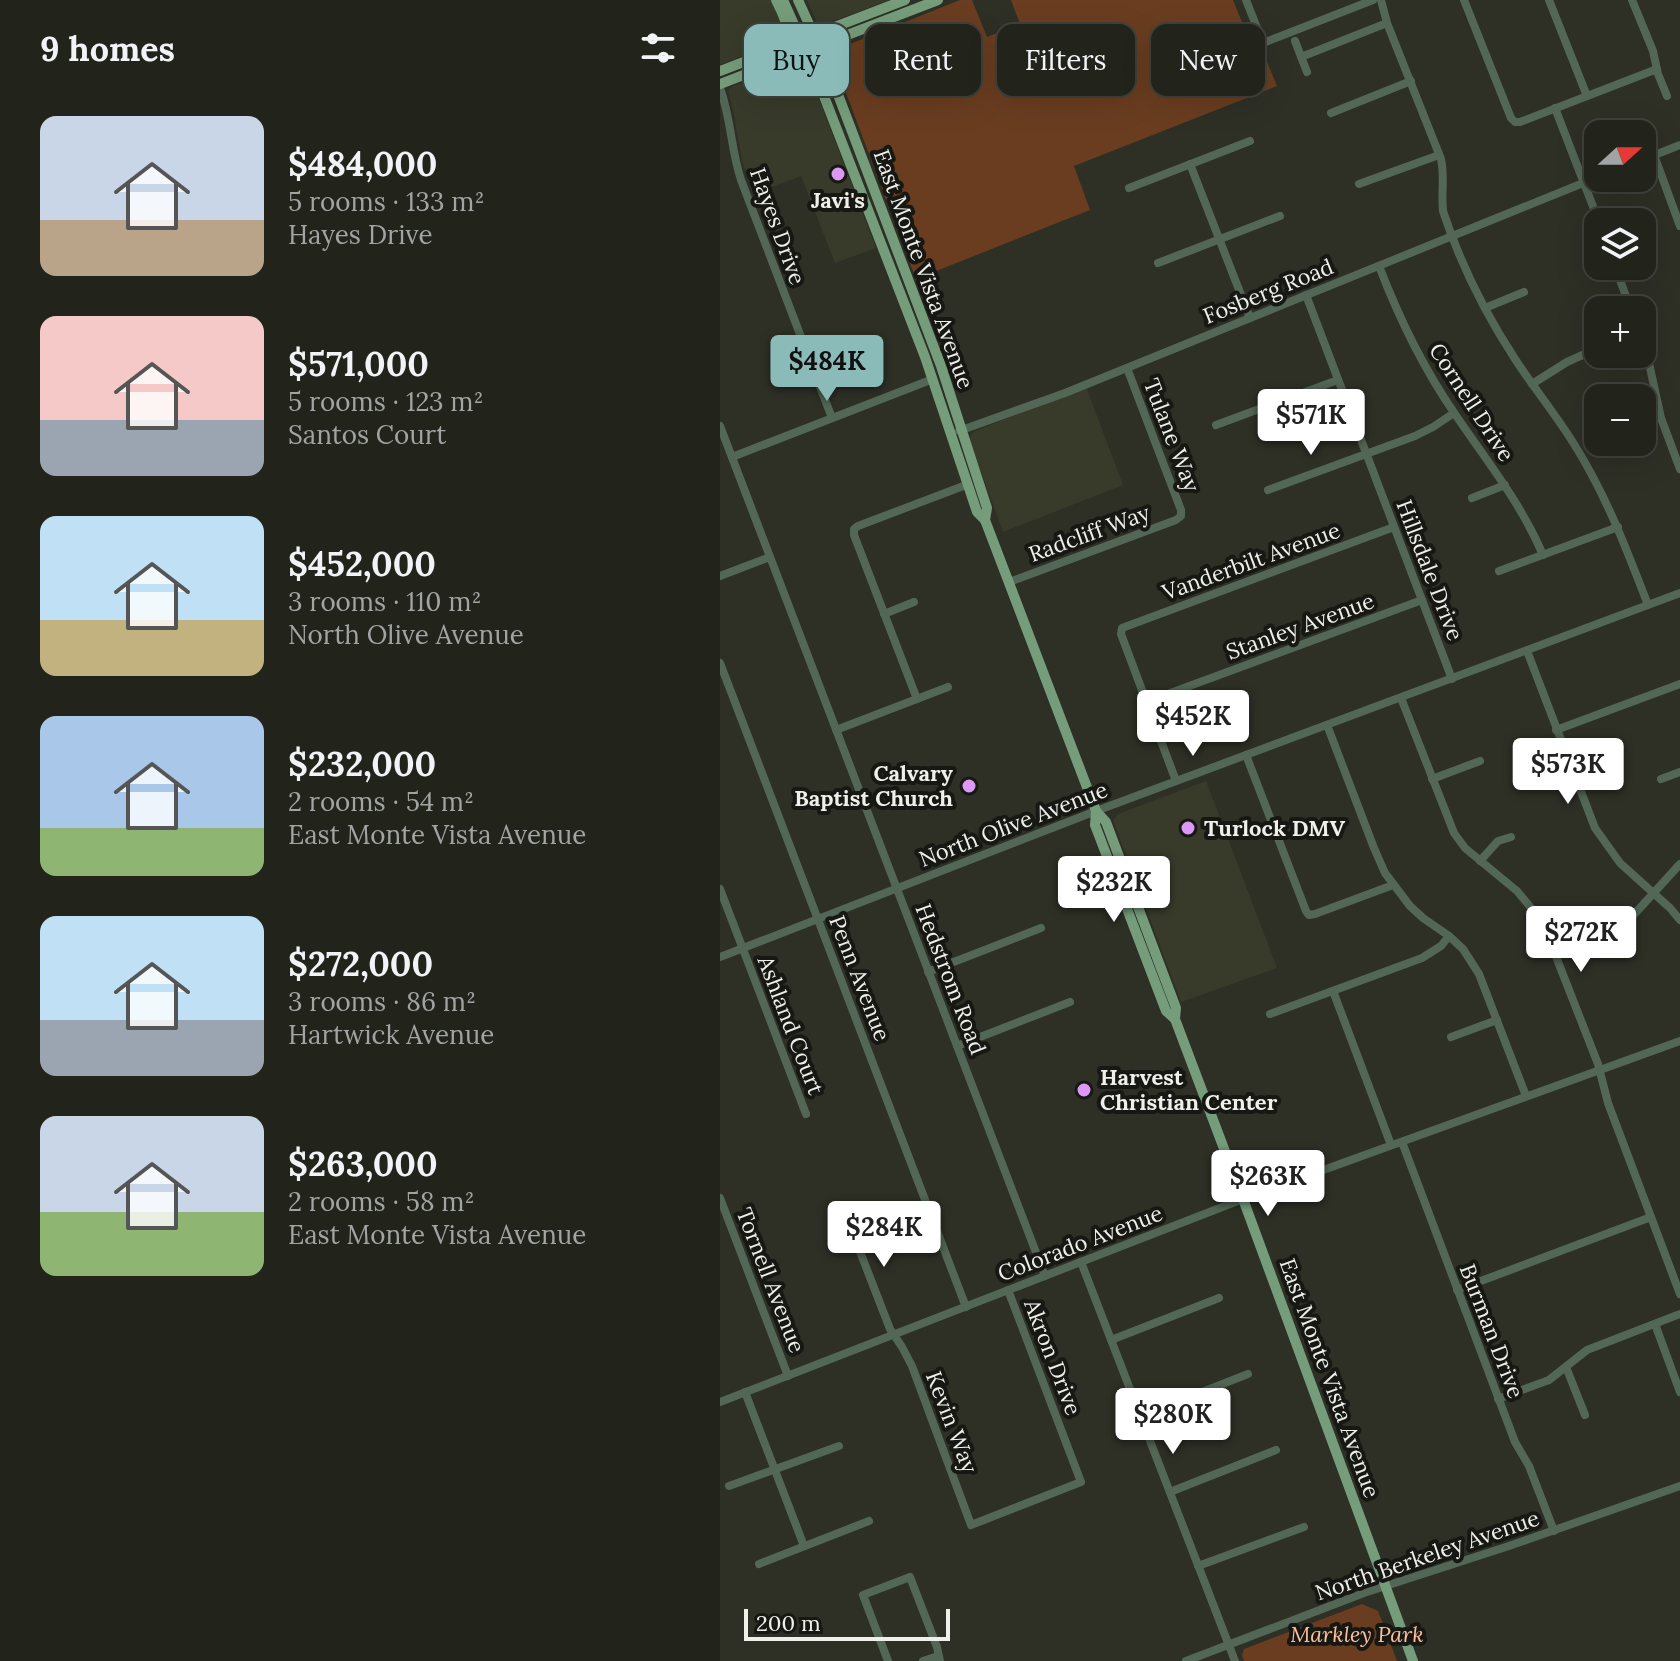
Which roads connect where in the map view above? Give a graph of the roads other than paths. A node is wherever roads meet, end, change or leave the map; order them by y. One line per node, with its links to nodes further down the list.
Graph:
1 (776, 0): 13 (main road)
2 (783, 0): 14 (main road, East Monte Vista Avenue)
3 (798, 0): 15 (main road, East Monte Vista Avenue)
4 (905, 0): 16 (main road)
5 (938, 0): 17 (main road)
6 (1246, 0): 7 (street)
7 (1373, 0)
8 (1381, 0): 12 (street)
9 (1464, 0): 31 (street)
10 (1549, 0): 29 (street)
11 (1632, 0): 21 (street)
12 (1387, 23): 19 (street); 25 (street)
13 (786, 24)
14 (794, 24)
15 (809, 24)
16 (849, 26)
17 (849, 30)
18 (1295, 41): 19 (street)
19 (1301, 57): 23 (street)
20 (744, 62): 22 (main road)
21 (1657, 69): 29 (street); 30 (street)
22 (720, 71)
23 (1307, 72)
24 (744, 75): 26 (main road)
25 (1411, 81): 32 (street); 36 (street)
26 (720, 86): 59 (street, Hayes Drive)
27 (823, 96): 55 (main road, East Monte Vista Avenue)
28 (837, 96): 62 (main road, East Monte Vista Avenue)
29 (1587, 96): 31 (street)
30 (1667, 96)
31 (1555, 108): 39 (street)
32 (1331, 113)
33 (1250, 141): 38 (street)
34 (1680, 145): 35 (street)
35 (1656, 154)
36 (1439, 155): 40 (street); 44 (street)
37 (1656, 160): 43 (street)
38 (1190, 164): 41 (street); 45 (street)
39 (1584, 182): 44 (street, Fosberg Road)
40 (1359, 184)
41 (1129, 188)
42 (1280, 216): 45 (street)
43 (1680, 226)
44 (1452, 235): 47 (street, Fosberg Road); 50 (street)
45 (1220, 239): 46 (street); 51 (street)
46 (1158, 263)
47 (1379, 266): 49 (street, Fosberg Road); 58 (street, Cornell Drive)
48 (1524, 292): 50 (street)
49 (1306, 295): 51 (street, Fosberg Road); 56 (street, Hillsdale Drive)
50 (1485, 308): 57 (street)
51 (1250, 318): 53 (street, Fosberg Road)
52 (1584, 354): 57 (street)
53 (1127, 368): 62 (street, Fosberg Road); 70 (street, Tulane Way)
54 (1650, 368): 65 (street)
55 (933, 379): 59 (street); 62 (main road, East Monte Vista Avenue)
56 (1338, 380): 60 (street); 63 (street, Hillsdale Drive)
57 (1532, 384): 73 (street)
58 (1454, 413): 63 (street); 67 (street, Cornell Drive)
59 (832, 418): 64 (street)
60 (1216, 425)
61 (720, 426): 64 (street, Hedstrom Road)
62 (956, 432): 66 (main road, East Monte Vista Avenue); 71 (main road, East Monte Vista Avenue)
63 (1366, 453): 68 (street); 72 (street, Hillsdale Drive)
64 (732, 457): 75 (street, Hedstrom Road)
65 (1680, 469)
66 (966, 485): 71 (main road, East Monte Vista Avenue); 83 (street)
67 (1505, 485): 69 (street); 74 (street, Cornell Drive)
68 (1268, 490)
69 (1472, 498)
70 (1181, 516): 78 (street, Radcliff Way)
71 (985, 520): 78 (main road, East Monte Vista Avenue)
72 (1394, 527): 80 (street, Hillsdale Drive); 91 (street, Vanderbilt Avenue)
73 (1618, 527): 74 (street); 82 (street)
74 (1543, 555): 76 (street)
75 (770, 557): 77 (street); 93 (street, Hedstrom Road)
76 (1499, 571)
77 (720, 576)
78 (1009, 582): 101 (main road, East Monte Vista Avenue)
79 (1680, 593): 82 (street, North Olive Avenue)
80 (1422, 600): 86 (street, Hillsdale Drive); 91 (street, Stanley Avenue)
81 (914, 602): 83 (street)
82 (1648, 605): 84 (street, North Olive Avenue)
83 (884, 614): 90 (street)
84 (1527, 651): 86 (street, North Olive Avenue); 94 (street)
85 (720, 663): 109 (street, Penn Avenue)
86 (1452, 679): 89 (street, North Olive Avenue)
87 (1680, 685): 94 (street)
88 (948, 687): 90 (street)
89 (1401, 698): 92 (street, North Olive Avenue); 98 (street)
90 (917, 699): 93 (street)
91 (1146, 702): 100 (street)
92 (1327, 725): 95 (street, North Olive Avenue); 105 (street)
93 (836, 730): 107 (street, Hedstrom Road)
94 (1556, 730): 108 (street)
95 (1246, 755): 100 (street, North Olive Avenue); 105 (street)
96 (1480, 761): 98 (street)
97 (1680, 772): 99 (street)
98 (1432, 779): 103 (street)
99 (1661, 779)
100 (1176, 781): 101 (street, North Olive Avenue)
101 (1096, 811): 107 (street, North Olive Avenue); 114 (main road, East Monte Vista Avenue); 118 (main road, East Monte Vista Avenue)
102 (1511, 837): 103 (street)
103 (1480, 861): 127 (street)
104 (1680, 864): 108 (street)
105 (1393, 885): 113 (street)
106 (720, 889): 115 (street, Ashland Court)
107 (897, 889): 109 (street, North Olive Avenue); 117 (street, Hedstrom Road)
108 (1653, 893): 110 (street); 111 (street)
109 (818, 919): 115 (street, North Olive Avenue); 142 (street, Penn Avenue)
110 (1629, 920)
111 (1680, 920)
112 (1041, 928): 117 (street)
113 (1449, 936): 119 (street); 123 (street)
114 (1139, 942): 118 (main road); 122 (main road, East Monte Vista Avenue)
115 (743, 949): 116 (street, North Olive Avenue); 129 (street, Ashland Court)
116 (720, 957)
117 (928, 972): 126 (street, Hedstrom Road)
118 (1164, 976): 122 (main road, East Monte Vista Avenue)
119 (1333, 991): 121 (street); 131 (street)
120 (1070, 1002): 126 (street)
121 (1270, 1014)
122 (1175, 1019): 133 (main road, East Monte Vista Avenue)
123 (1497, 1020): 124 (street); 128 (street)
124 (1451, 1037)
125 (1680, 1041): 127 (street, Colorado Avenue)
126 (957, 1046): 137 (street, Hedstrom Road)
127 (1600, 1069): 128 (street, Colorado Avenue); 134 (street)
128 (1526, 1096): 130 (street, Colorado Avenue)
129 (806, 1114)
130 (1402, 1142): 131 (street, Colorado Avenue); 139 (street, Burman Drive)
131 (1391, 1145): 133 (street, Colorado Avenue)
132 (720, 1198): 149 (street, Tornell Avenue)
133 (1243, 1199): 136 (street, Colorado Avenue); 169 (main road, East Monte Vista Avenue)
134 (1651, 1217): 139 (street); 140 (street)
135 (847, 1218): 145 (street, Kevin Way)
136 (1081, 1262): 137 (street, Colorado Avenue); 146 (street)
137 (1045, 1276): 138 (street, Colorado Avenue)
138 (1008, 1290): 142 (street, Colorado Avenue); 163 (street, Akron Drive)
139 (1457, 1290): 152 (street, Burman Drive)
140 (1680, 1294)
141 (1219, 1298): 146 (street)
142 (966, 1307): 145 (street, Colorado Avenue)
143 (1680, 1314): 144 (street)
144 (1655, 1324): 147 (street); 151 (street)
145 (894, 1334): 149 (street, Colorado Avenue); 163 (street, Kevin Way)
146 (1111, 1340): 155 (street)
147 (1566, 1367): 152 (street); 154 (street)
148 (1248, 1374): 155 (street)
149 (788, 1376): 150 (street, Colorado Avenue)
150 (745, 1392): 153 (street, Colorado Avenue); 158 (street)
151 (1680, 1392)
152 (1498, 1399): 165 (street, Burman Drive)
153 (720, 1402)
154 (1585, 1415)
155 (1141, 1416): 161 (street)
156 (839, 1446): 158 (street)
157 (1276, 1450): 161 (street)
158 (775, 1469): 159 (street); 166 (street)
159 (729, 1486)
160 (1680, 1486): 165 (street, North Berkeley Avenue)
161 (1170, 1492): 168 (street)
162 (869, 1521): 166 (street)
163 (971, 1525)
164 (1304, 1527): 168 (street)
165 (1554, 1531): 169 (street, North Berkeley Avenue)
166 (804, 1546): 167 (street)
167 (759, 1564)
168 (1198, 1566): 170 (street)
169 (1387, 1587): 170 (street, North Berkeley Avenue); 176 (main road, East Monte Vista Avenue)
170 (1228, 1644): 174 (street, North Berkeley Avenue); 175 (street)
171 (939, 1658): 172 (street); 173 (street)
172 (888, 1661)
173 (923, 1661)
174 (1186, 1661)
175 (1235, 1661)
176 (1413, 1661)

